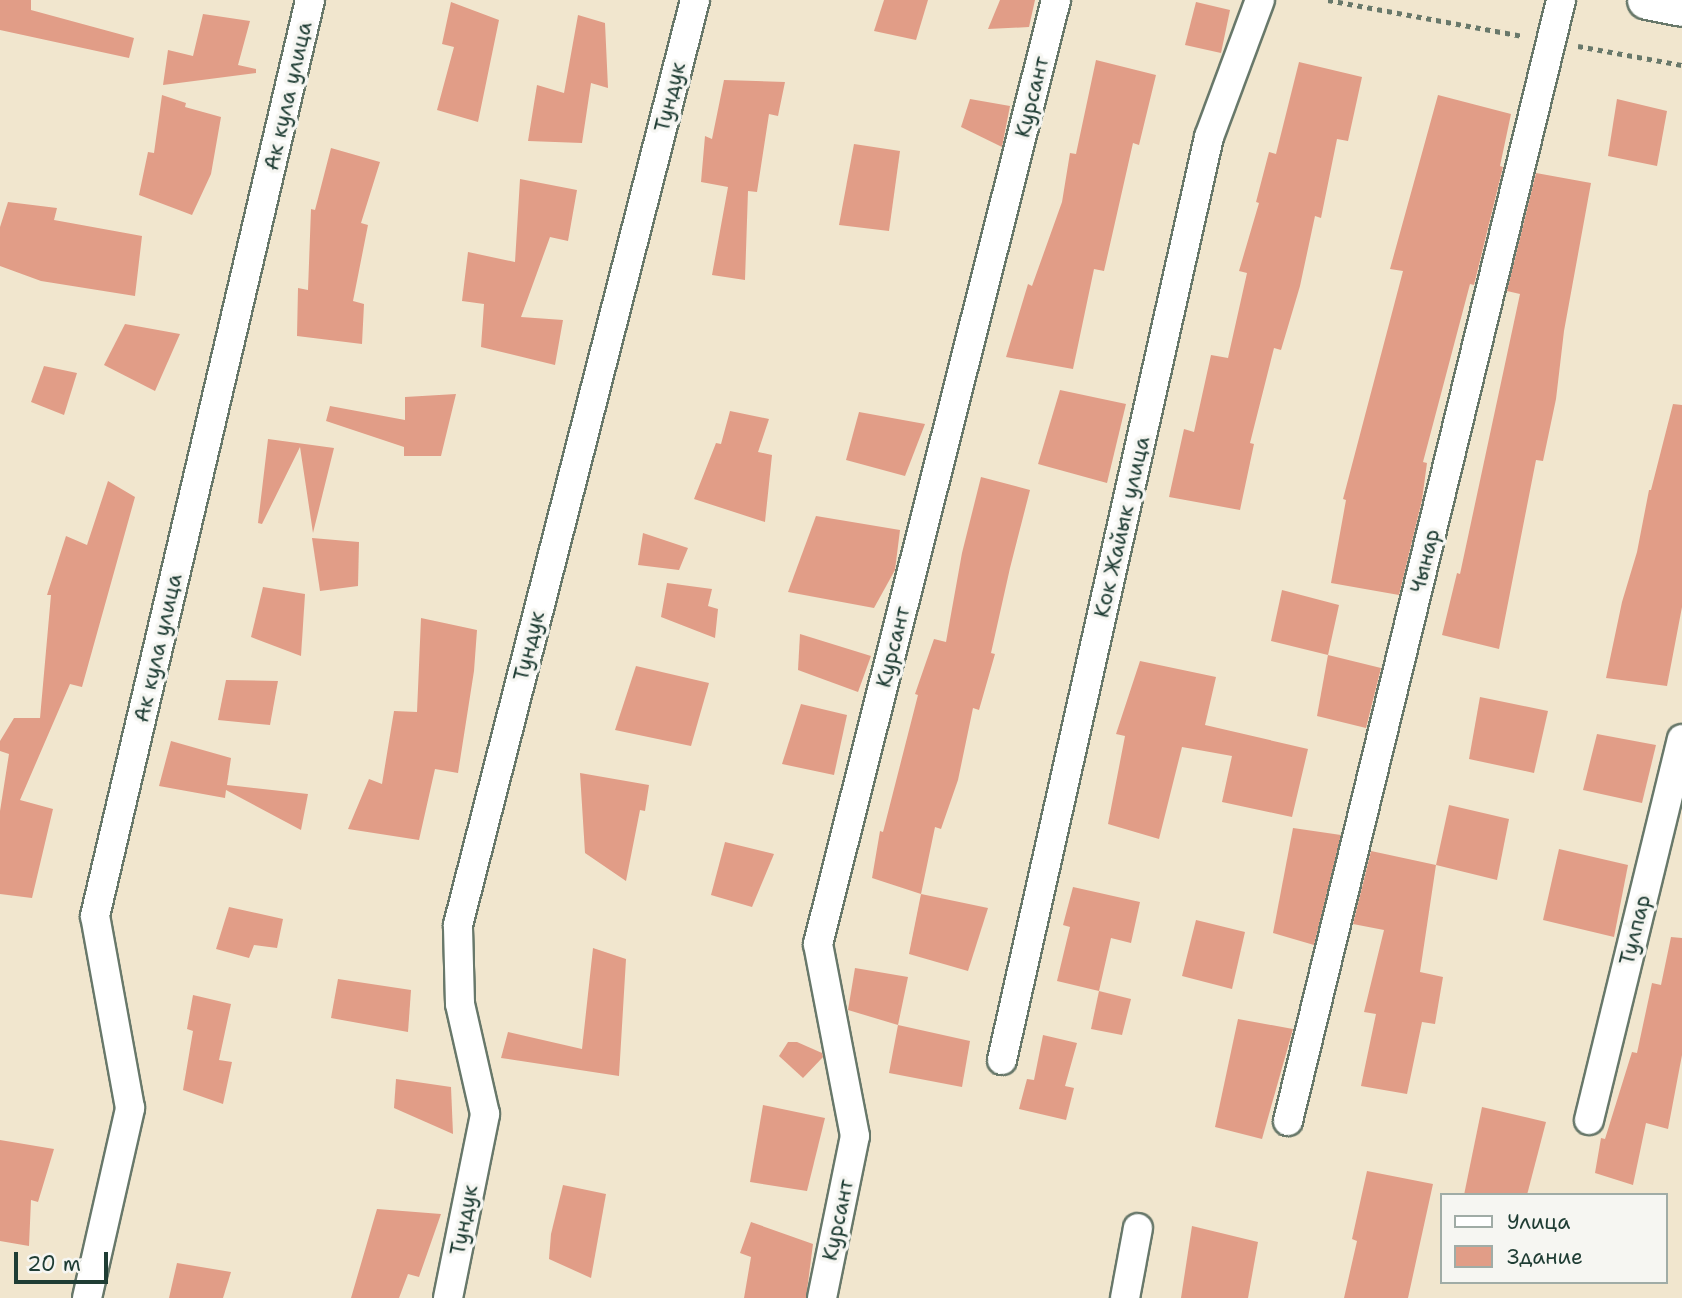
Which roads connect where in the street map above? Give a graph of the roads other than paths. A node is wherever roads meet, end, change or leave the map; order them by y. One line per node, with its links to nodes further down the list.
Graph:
1 (310, 0): 13 (street, Ак кула улица)
2 (695, 0): 14 (street, Тундук)
3 (1056, 0): 15 (street, Курсант)
4 (1260, 0): 9 (street, Кок Жайык улица)
5 (1560, 0): 11 (street, Чынар)
6 (1647, 0): 7 (main road)
7 (1682, 8)
8 (1682, 739): 10 (street, Тулпар)
9 (1002, 1060)
10 (1589, 1120)
11 (1288, 1121)
12 (1138, 1228): 16 (street)
13 (87, 1298)
14 (448, 1298)
15 (822, 1298)
16 (1125, 1298)

